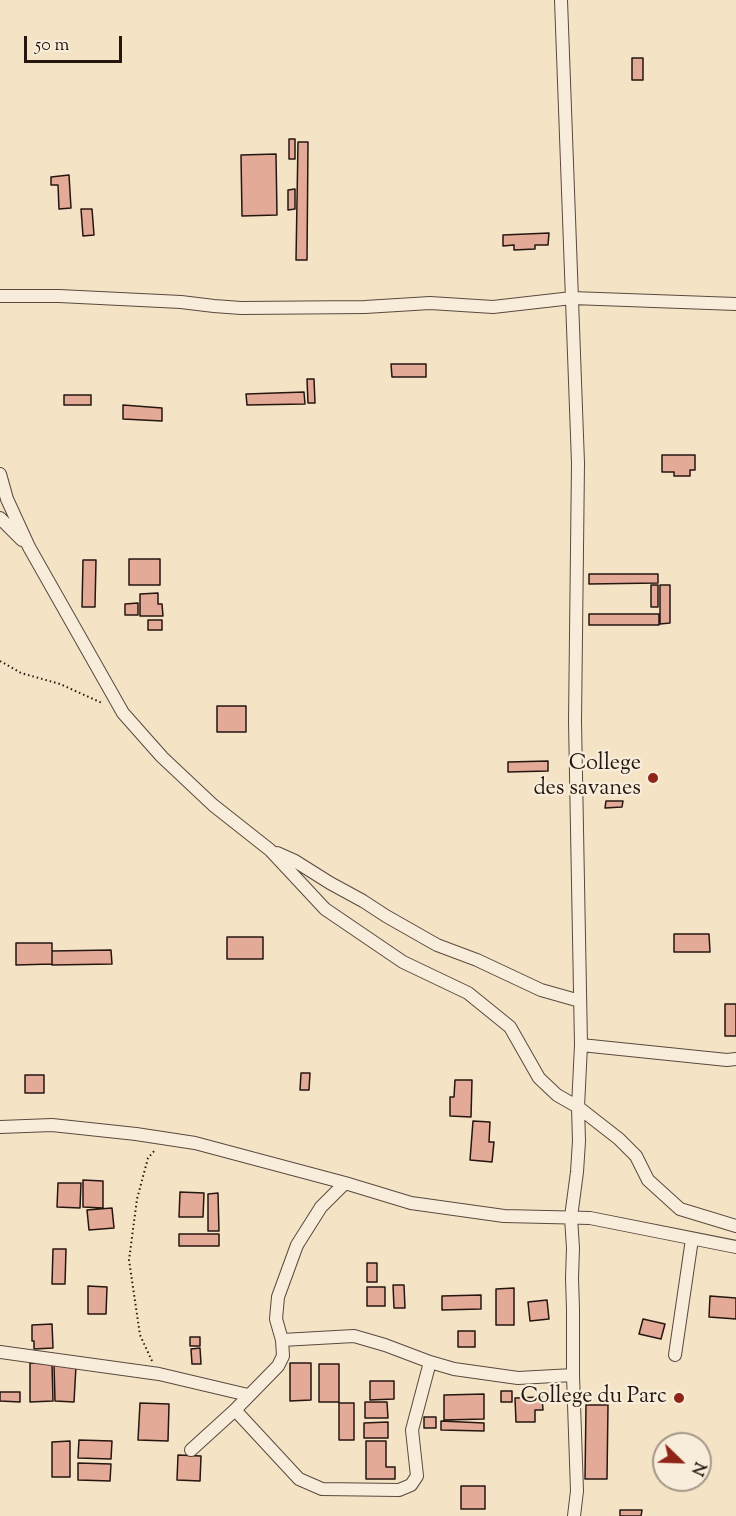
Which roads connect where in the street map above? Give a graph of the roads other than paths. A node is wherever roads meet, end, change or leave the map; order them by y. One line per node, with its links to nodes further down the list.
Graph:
1 (561, 0): 3 (street)
2 (0, 296): 3 (street)
3 (572, 298): 4 (street); 9 (street)
4 (736, 304)
5 (0, 474): 7 (street)
6 (0, 518): 7 (street)
7 (29, 548): 8 (street)
8 (270, 850): 9 (street); 12 (street)
9 (580, 1001): 10 (street)
10 (581, 1045): 11 (street); 12 (street)
11 (736, 1059)
12 (578, 1107): 15 (street); 16 (street)
13 (0, 1126): 14 (street)
14 (345, 1183): 15 (street); 19 (street)
15 (571, 1217): 17 (street); 23 (street)
16 (736, 1226)
17 (692, 1239): 18 (street); 21 (street)
18 (736, 1247)
19 (282, 1340): 22 (street); 24 (street)
20 (0, 1352): 24 (street)
21 (675, 1355)
22 (430, 1362): 23 (street); 25 (street)
23 (573, 1375): 27 (street)
24 (248, 1395): 25 (street)
25 (235, 1410): 26 (street)
26 (191, 1450)
27 (574, 1516)

